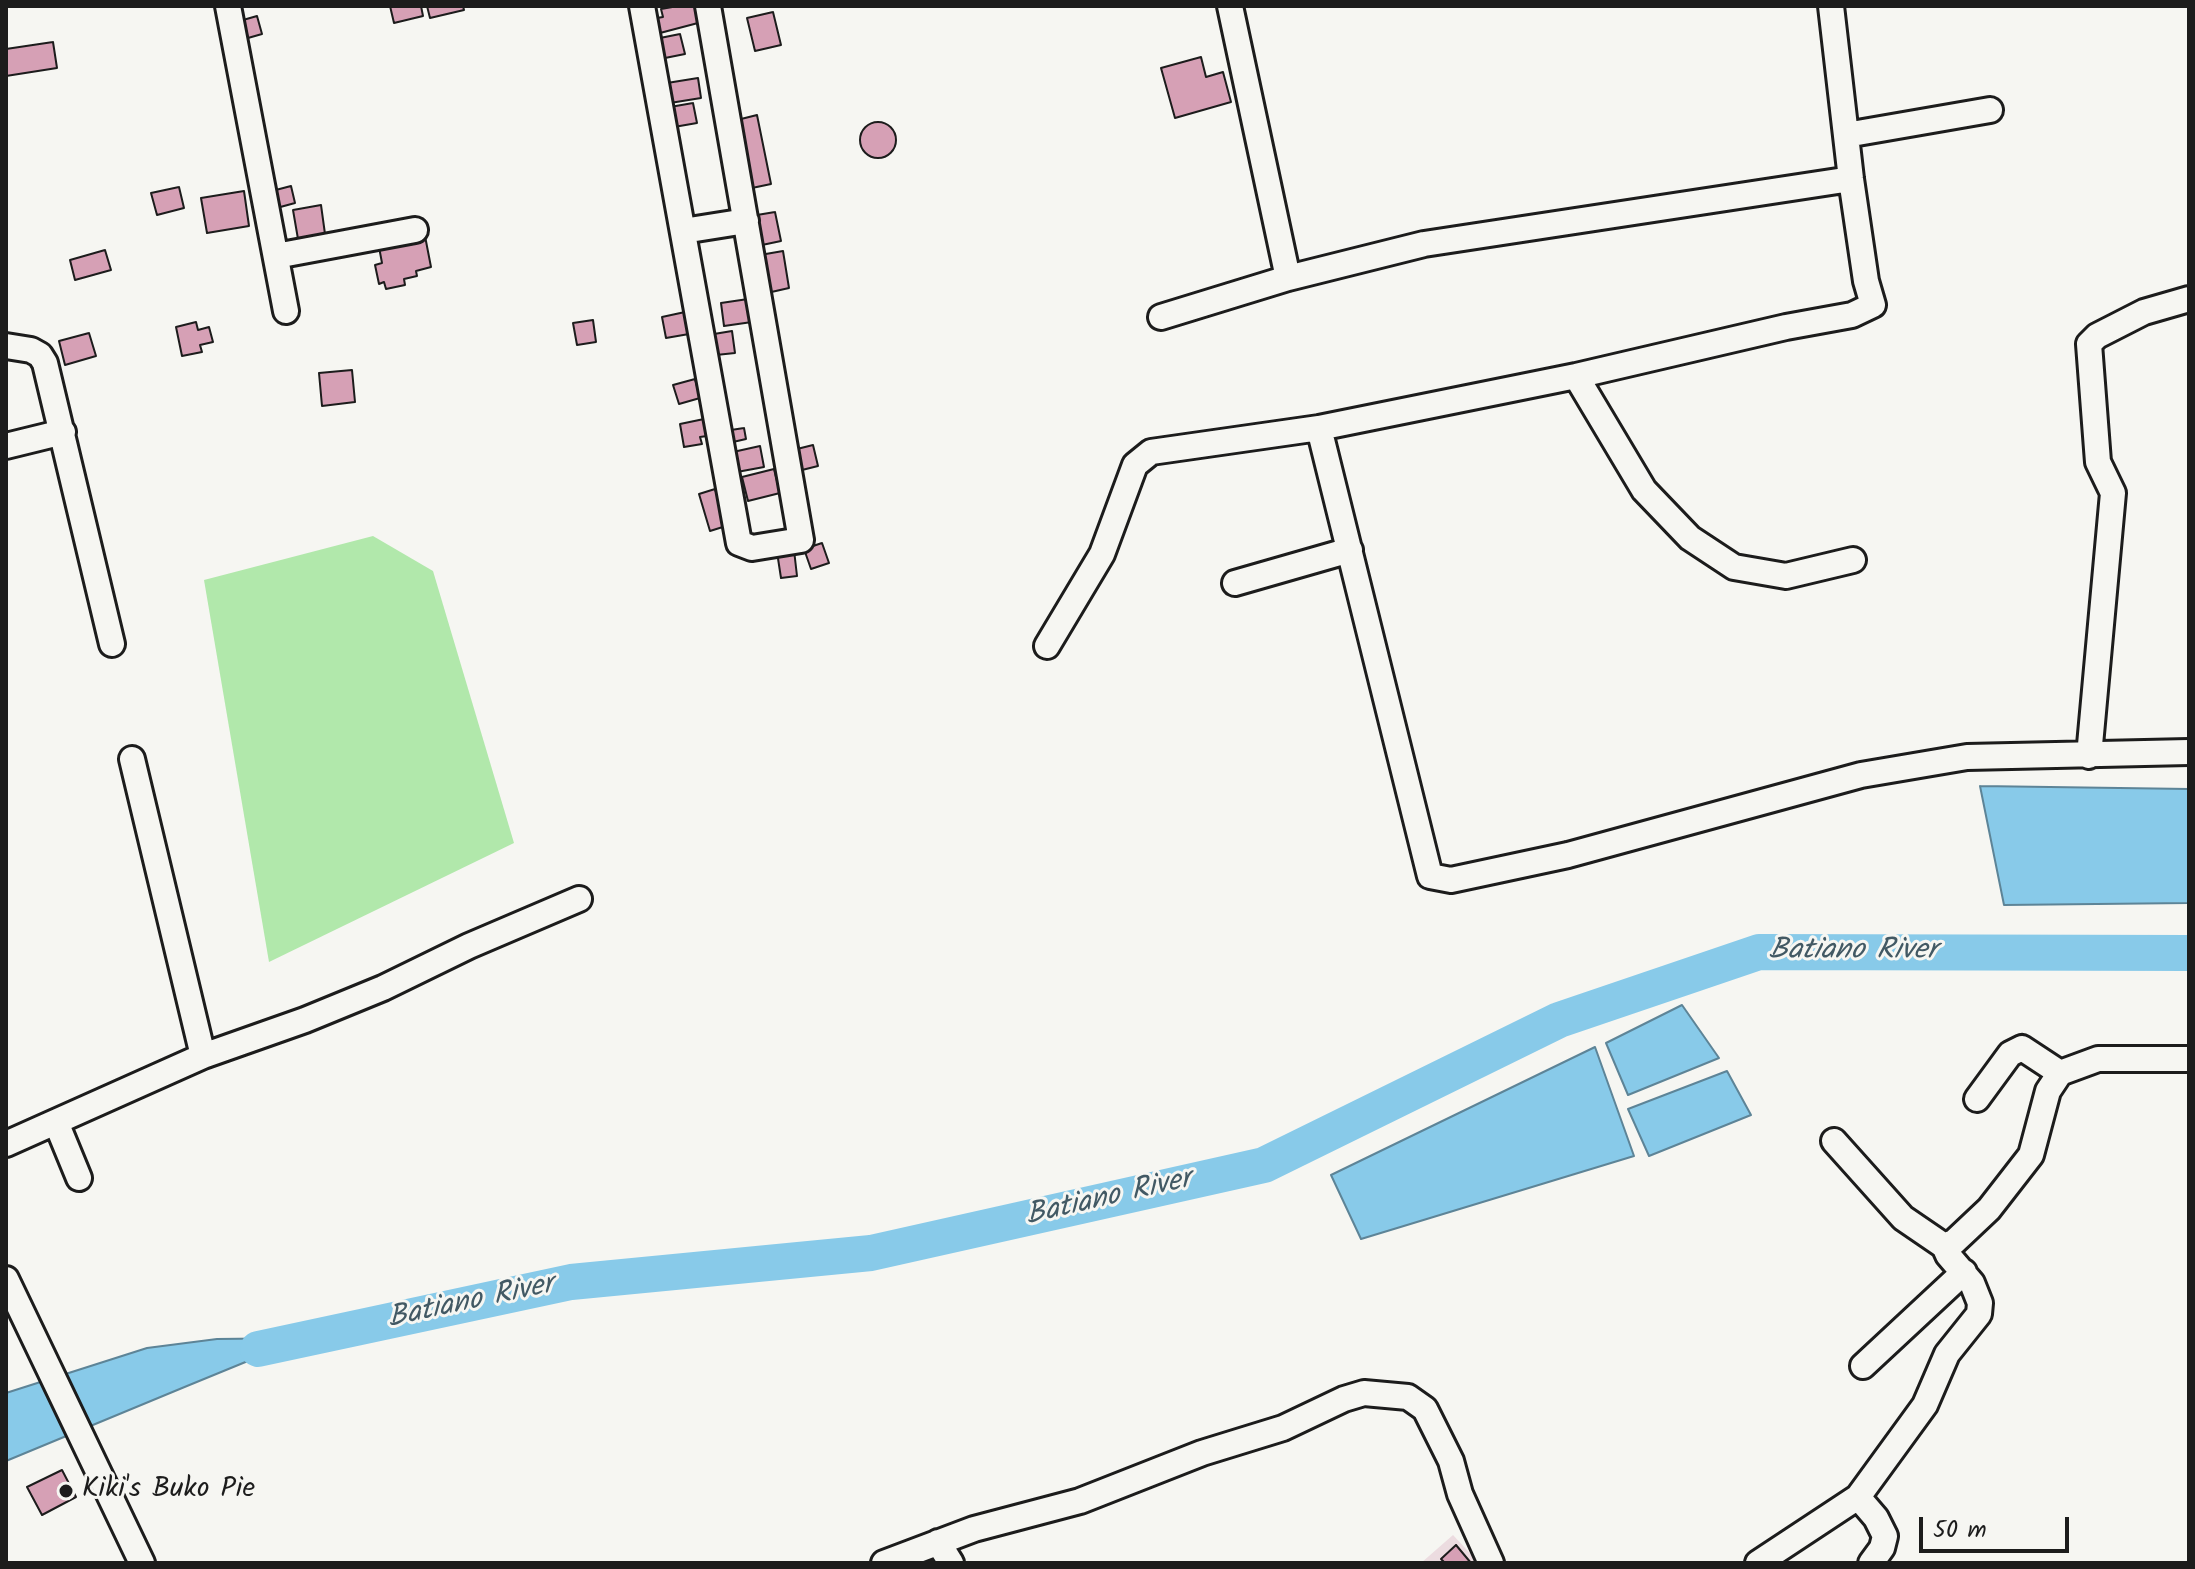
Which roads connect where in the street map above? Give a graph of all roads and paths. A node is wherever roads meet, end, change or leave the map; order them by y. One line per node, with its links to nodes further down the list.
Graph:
1 (228, 6): 12 (street)
2 (642, 6): 11 (street)
3 (708, 6): 9 (street)
4 (1230, 6): 13 (street)
5 (1831, 6): 7 (street)
6 (1990, 110): 7 (street)
7 (1846, 135): 8 (street)
8 (1851, 179): 13 (street); 18 (street)
9 (746, 221): 11 (street); 11 (street)
10 (415, 230): 12 (street)
11 (683, 231)
12 (276, 256): 15 (street)
13 (1288, 278): 16 (street)
14 (2189, 299): 28 (street)
15 (286, 311)
16 (1161, 317)
17 (6, 346): 20 (street)
18 (1576, 376): 19 (street); 23 (street)
19 (1319, 428): 22 (street); 26 (street)
20 (63, 432): 21 (street); 25 (street)
21 (6, 446)
22 (1350, 550): 24 (street); 28 (street)
23 (1853, 560)
24 (1235, 583)
25 (112, 644)
26 (1047, 646)
27 (2189, 752): 28 (street)
28 (2089, 756)
29 (132, 759): 31 (street)
30 (579, 899): 31 (street)
31 (203, 1056): 35 (street)
32 (2189, 1059): 33 (street)
33 (2060, 1073): 34 (street); 39 (street)
34 (1977, 1099)
35 (56, 1122): 37 (street); 38 (street)
36 (1834, 1141): 39 (street)
37 (6, 1144)
38 (79, 1178)
39 (1944, 1246): 40 (street)
40 (1964, 1272): 42 (street); 43 (street)
41 (6, 1279): 45 (street)
42 (1863, 1366)
43 (1858, 1497): 48 (street); 49 (street)
44 (945, 1552): 46 (street); 47 (street)
45 (142, 1563)
46 (884, 1563)
47 (1491, 1563)
48 (1758, 1563)
49 (1871, 1563)

